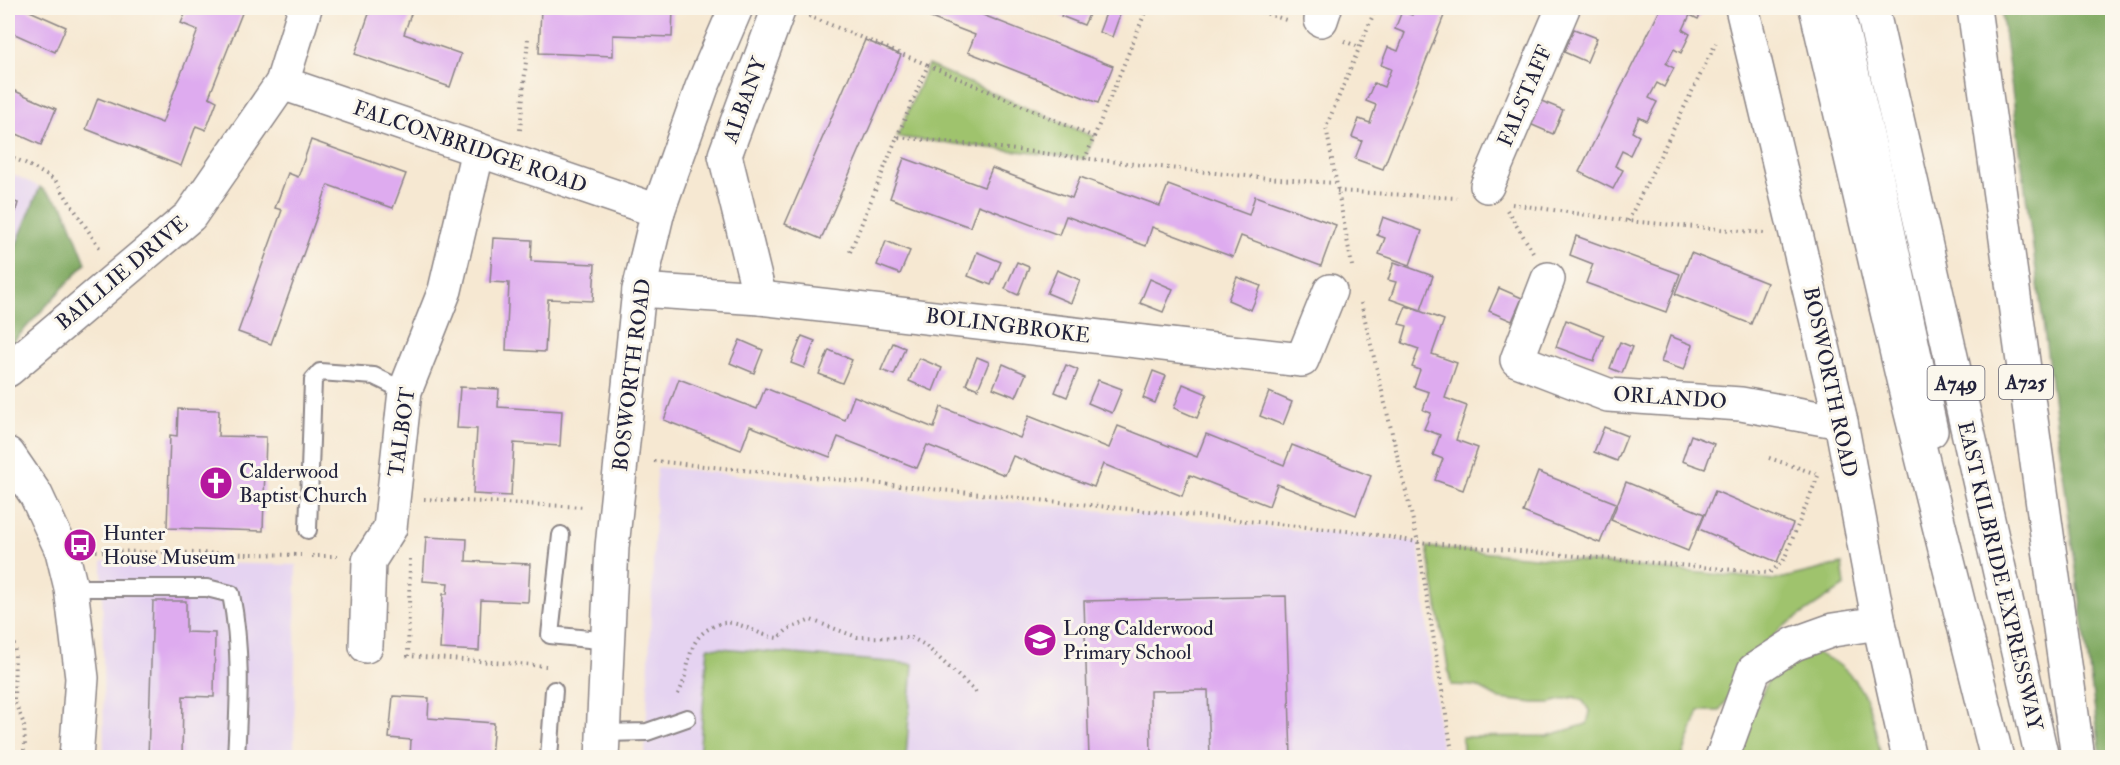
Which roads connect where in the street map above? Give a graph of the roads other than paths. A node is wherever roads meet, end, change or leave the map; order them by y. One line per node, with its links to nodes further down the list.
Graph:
1 (305, 8): 10 (main road, BAILLIE DRIVE)
2 (736, 8): 13 (main road, BOSWORTH ROAD)
3 (779, 8): 17 (main road, ALBANY)
4 (1563, 8): 12 (main road, FALSTAFF)
5 (1742, 8): 20 (main road, BOSWORTH ROAD)
6 (1816, 8): 29 (main road, EAST KILBRIDE EXPRESSWAY)
7 (1837, 8): 29 (main road, EAST KILBRIDE EXPRESSWAY / A749)
8 (1872, 8): 38 (main road, EAST KILBRIDE EXPRESSWAY / A749)
9 (1974, 8): 39 (main road, EAST KILBRIDE EXPRESSWAY / A725)
10 (282, 83): 11 (main road, FALCONBRIDGE ROAD); 18 (main road, BAILLIE DRIVE)
11 (478, 150): 13 (main road, FALCONBRIDGE ROAD); 19 (main road, TALBOT)
12 (1486, 186)
13 (658, 211): 16 (main road, BOSWORTH ROAD)
14 (1548, 279): 20 (main road, ORLANDO)
15 (1348, 287): 17 (main road, BOLINGBROKE)
16 (639, 290): 17 (main road, BOLINGBROKE); 26 (main road, BOSWORTH ROAD)
17 (760, 298)
18 (8, 370)
19 (405, 391): 22 (lane); 27 (main road, TALBOT)
20 (1841, 422): 25 (main road, BOSWORTH ROAD)
21 (8, 454): 24 (main road)
22 (308, 530)
23 (561, 535): 26 (lane)
24 (71, 588): 32 (lane); 33 (main road)
25 (1879, 623): 35 (main road); 36 (main road, BOSWORTH ROAD)
26 (608, 640): 31 (main road, BOSWORTH ROAD)
27 (366, 646)
28 (554, 690): 34 (lane)
29 (1986, 709): 37 (main road, EAST KILBRIDE EXPRESSWAY)
30 (687, 718): 31 (lane)
31 (603, 745)
32 (236, 757)
33 (76, 758)
34 (549, 758)
35 (1722, 758)
36 (1909, 758)
37 (1997, 758)
38 (2042, 758)
39 (2078, 758)

